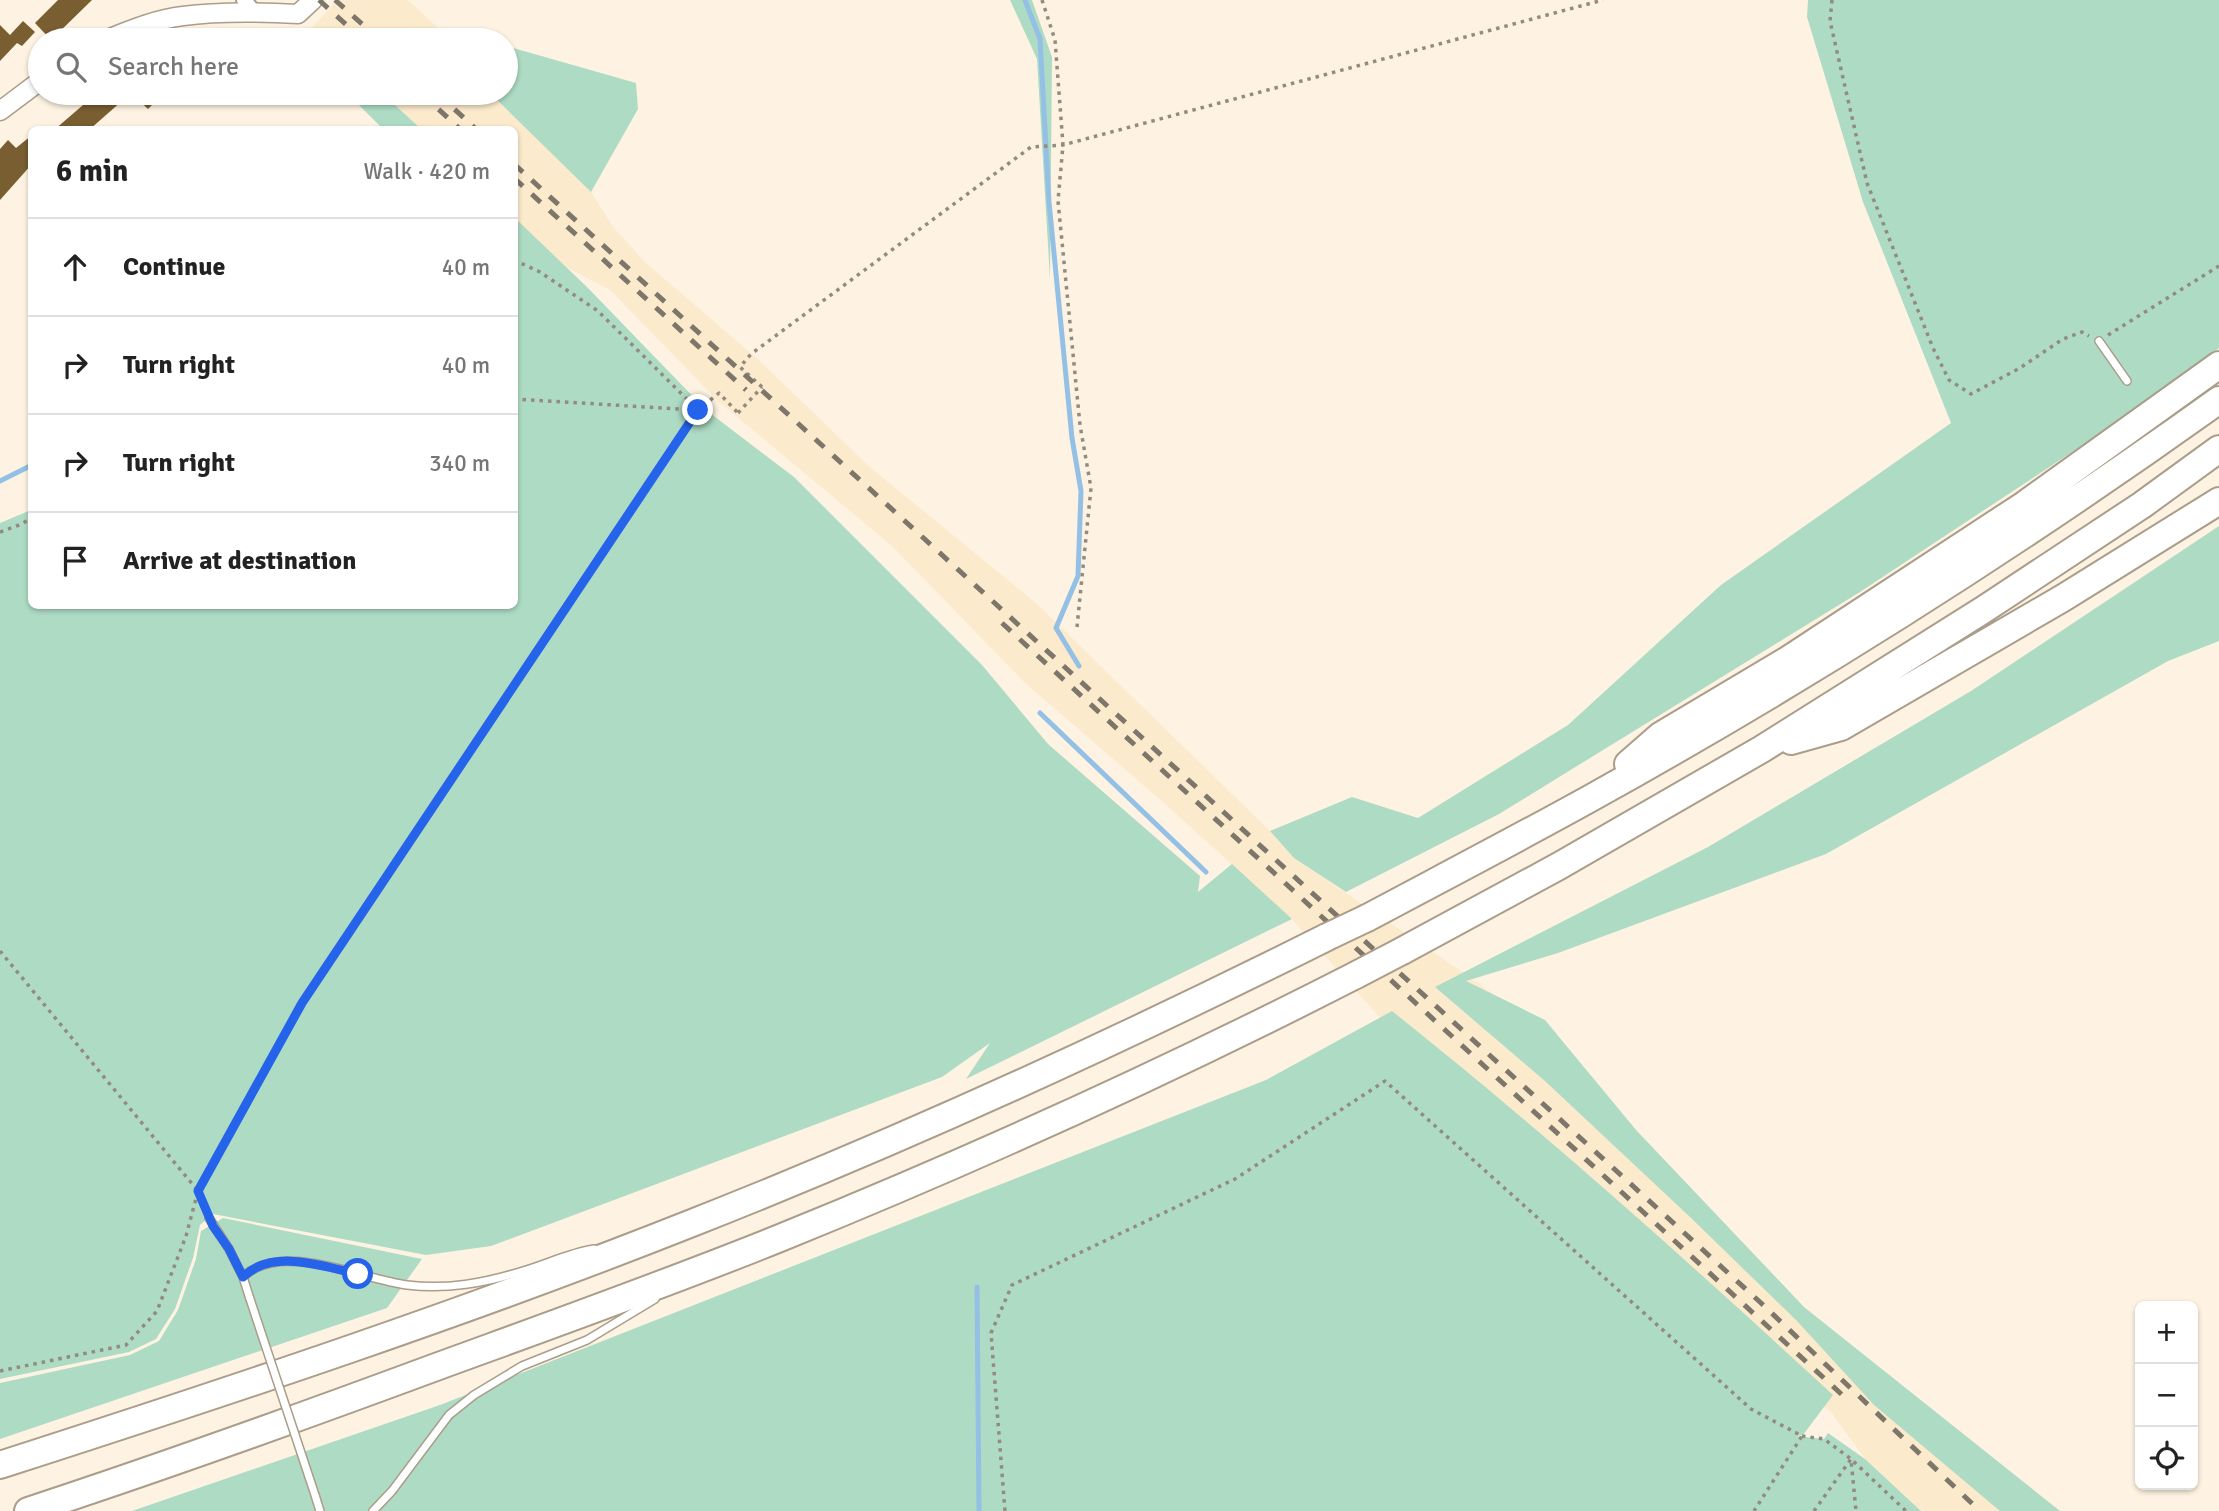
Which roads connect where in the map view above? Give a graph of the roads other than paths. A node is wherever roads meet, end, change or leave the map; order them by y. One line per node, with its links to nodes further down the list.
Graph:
1 (313, 0): 2 (street)
2 (248, 6): 3 (street)
3 (134, 28)
4 (28, 90): 5 (street)
5 (0, 111)
6 (2099, 341): 8 (lane)
7 (2219, 365): 13 (highway)
8 (2127, 381)
9 (2219, 400): 13 (highway)
10 (2219, 449): 12 (highway)
11 (2219, 501): 12 (highway)
12 (1762, 749): 16 (highway, bridge)
13 (1590, 798): 15 (highway, bridge)
14 (209, 1218): 17 (lane)
15 (646, 1241): 17 (lane); 20 (highway)
16 (706, 1267): 18 (lane); 21 (highway)
17 (243, 1277): 22 (lane, bridge)
18 (670, 1289)
19 (658, 1297): 23 (lane)
20 (0, 1465)
21 (29, 1511)
22 (320, 1511)
23 (373, 1511)

